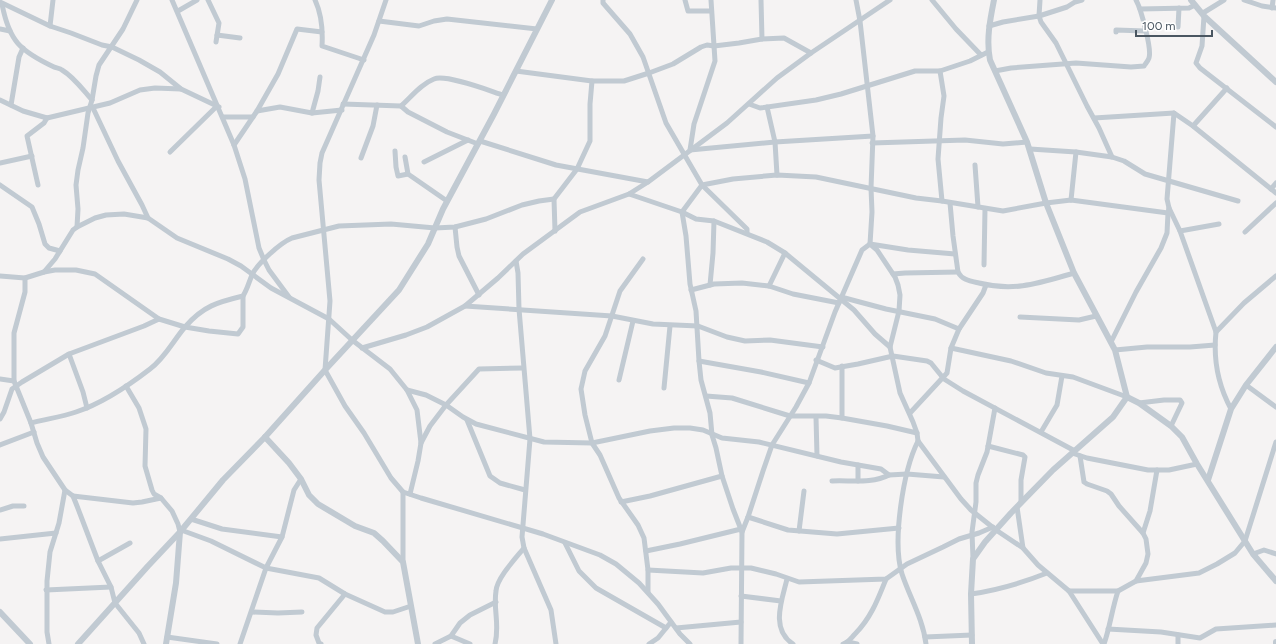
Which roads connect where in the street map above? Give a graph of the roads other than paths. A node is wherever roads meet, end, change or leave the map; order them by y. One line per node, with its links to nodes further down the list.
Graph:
1 (54, 0): 35 (street)
2 (137, 0): 49 (street)
3 (172, 0): 29 (street)
4 (197, 0): 29 (street)
5 (208, 0): 44 (street)
6 (315, 0): 42 (street)
7 (386, 0): 34 (street)
8 (552, 0): 39 (street)
9 (603, 0): 59 (street)
10 (685, 0): 30 (street)
11 (711, 0): 30 (street)
12 (761, 0): 46 (street)
13 (856, 0): 33 (street)
14 (890, 0): 33 (street)
15 (932, 0): 53 (street)
16 (994, 0): 36 (street)
17 (1040, 0): 32 (street)
18 (1082, 0): 32 (street)
19 (1136, 0): 28 (street)
20 (1191, 0): 25 (street)
21 (1224, 0): 31 (street)
22 (1244, 0): 27 (street)
23 (1273, 0): 27 (street)
24 (1, 3): 35 (street); 40 (street)
25 (1195, 5): 26 (street); 31 (street)
26 (1179, 8): 28 (street); 37 (street)
27 (1274, 8)
28 (1140, 9): 41 (street)
29 (178, 11): 74 (street)
30 (711, 11): 48 (street)
31 (1203, 14): 62 (street); 64 (street)
32 (1039, 16): 36 (street); 55 (street)
33 (860, 21): 52 (street); 63 (street)
34 (380, 22): 39 (street); 54 (street)
35 (50, 26): 49 (street)
36 (989, 26): 51 (street)
37 (1178, 27)
38 (0, 29): 40 (street)
39 (537, 29): 57 (street)
40 (10, 31): 50 (street)
41 (1145, 31): 43 (street); 55 (street)
42 (322, 32): 54 (street); 78 (street)
43 (1116, 32)
44 (217, 35): 45 (street); 47 (street)
45 (240, 38)
46 (762, 39): 48 (street); 52 (street)
47 (216, 42)
48 (714, 46): 59 (street); 95 (street)
49 (112, 47): 65 (street); 68 (street)
50 (23, 48): 68 (street); 71 (street)
51 (988, 52): 53 (street); 56 (street)
52 (811, 53): 70 (street)
53 (982, 55): 58 (street)
54 (364, 60): 69 (street)
55 (1067, 64): 56 (street); 84 (street)
56 (995, 70): 92 (street)
57 (516, 71): 61 (street); 66 (street)
58 (940, 72): 63 (street); 89 (street)
59 (649, 74): 61 (street); 100 (street)
60 (320, 76): 79 (street)
61 (592, 81): 108 (street)
62 (1276, 82)
63 (867, 86): 75 (street); 87 (street)
64 (1227, 88): 85 (street); 86 (street)
65 (182, 89): 74 (street); 76 (street)
66 (504, 95): 73 (street); 90 (street)
67 (0, 100): 71 (street)
68 (92, 100): 76 (street)
69 (344, 104): 72 (street); 77 (street)
70 (749, 104): 75 (street); 95 (street)
71 (11, 105): 83 (street)
72 (377, 105): 73 (street); 104 (street)
73 (401, 106): 88 (street)
74 (218, 107): 81 (street); 98 (street)
75 (767, 107): 91 (street)
76 (91, 108): 83 (street); 133 (street); 136 (street)
77 (342, 110): 79 (street); 139 (street)
78 (257, 112): 79 (street); 82 (street)
79 (312, 113)
80 (1174, 113): 84 (street); 85 (street); 111 (street)
81 (223, 117): 82 (street); 94 (street)
82 (253, 117): 94 (street)
83 (47, 118): 101 (street)
84 (1094, 118): 103 (street)
85 (1193, 126): 118 (street)
86 (1276, 127)
87 (873, 136): 91 (street); 93 (street)
88 (468, 140): 90 (street); 105 (street)
89 (939, 141): 92 (street); 93 (street); 123 (street)
90 (479, 142): 108 (street); 125 (street)
91 (775, 142): 95 (street); 110 (street)
92 (1027, 142): 96 (street)
93 (872, 143): 117 (street)
94 (234, 145): 149 (street)
95 (690, 150): 100 (street)
96 (1030, 150): 99 (street); 127 (street)
97 (395, 151): 109 (street)
98 (170, 152)
99 (1076, 152): 103 (street); 122 (street)
100 (685, 154): 112 (street); 116 (street)
101 (32, 156): 106 (street); 115 (street)
102 (405, 156): 109 (street)
103 (1112, 157): 111 (street)
104 (361, 158)
105 (424, 162)
106 (0, 163)
107 (975, 165): 129 (street)
108 (577, 169): 112 (street); 121 (street)
109 (408, 174): 125 (street)
110 (777, 175): 116 (street); 117 (street)
111 (1169, 180): 124 (street); 131 (street)
112 (648, 182): 120 (street)
113 (1276, 183): 118 (street)
114 (0, 185): 145 (street)
115 (38, 185)
116 (702, 185): 132 (street); 143 (street)
117 (871, 188): 123 (street); 144 (street)
118 (1271, 189): 119 (street)
119 (1276, 193)
120 (628, 194): 132 (street); 140 (street)
121 (554, 199): 137 (street); 140 (street)
122 (1070, 200): 127 (street); 131 (street)
123 (942, 201): 126 (street)
124 (1238, 201)
125 (447, 202): 138 (street)
126 (950, 203): 129 (street); 147 (street)
127 (1046, 203): 130 (street); 154 (street)
128 (1276, 203): 142 (street)
129 (978, 207): 130 (street)
130 (985, 209): 151 (street)
131 (1169, 210): 141 (street); 183 (street)
132 (682, 212): 134 (street); 163 (street)
133 (148, 218): 136 (street); 156 (street)
134 (714, 221): 143 (street); 160 (street)
135 (1219, 224): 141 (street)
136 (77, 226): 145 (street)
137 (455, 227): 138 (street); 164 (street)
138 (435, 228): 139 (street); 182 (street)
139 (325, 229): 149 (street); 175 (street)
140 (555, 231): 150 (street)
141 (1180, 231): 181 (street)
142 (1245, 232)
143 (747, 233): 146 (street)
144 (870, 244): 147 (street); 155 (street); 167 (street)
145 (60, 251): 152 (street)
146 (785, 252): 162 (street); 167 (street)
147 (955, 254): 153 (street)
148 (643, 259): 171 (street)
149 (264, 260): 156 (street); 166 (street)
150 (516, 261): 164 (street); 169 (street)
151 (984, 265)
152 (44, 272): 159 (street); 174 (street)
153 (958, 272): 155 (street); 161 (street)
154 (1074, 273): 161 (street); 172 (street)
155 (893, 274): 170 (street)
156 (252, 275): 165 (street); 166 (street)
157 (0, 276): 159 (street)
158 (1276, 276): 181 (street)
159 (25, 278): 202 (street)
160 (710, 285): 162 (street); 163 (street)
161 (986, 285): 180 (street)
162 (769, 286): 167 (street)
163 (691, 290): 178 (street)
164 (479, 295): 168 (street)
165 (243, 296): 179 (street); 179 (street)
166 (289, 297): 175 (street)
167 (840, 300): 170 (street); 185 (street); 186 (street)
168 (465, 306): 169 (street); 188 (street)
169 (519, 309): 171 (street); 196 (street)
170 (899, 311): 180 (street); 186 (street)
171 (612, 316): 176 (street); 233 (street)
172 (1096, 316): 173 (street); 183 (street)
173 (1020, 317)
174 (159, 318): 179 (street); 191 (street)
175 (329, 319): 182 (street); 197 (street)
176 (633, 321): 177 (street); 201 (street)
177 (670, 326): 178 (street); 206 (street)
178 (698, 326): 185 (street); 194 (street)
179 (185, 327): 205 (street)
180 (959, 329): 189 (street)
181 (1216, 332): 184 (street)
182 (352, 340): 188 (street); 197 (street)
183 (1111, 342): 190 (street)
184 (1214, 346): 190 (street); 215 (street)
185 (822, 347): 193 (street)
186 (890, 347): 192 (street)
187 (1276, 347): 204 (street)
188 (362, 348): 207 (street)
189 (951, 348): 198 (street); 199 (street)
190 (1115, 350): 209 (street)
191 (69, 354): 202 (street); 213 (street)
192 (893, 356): 195 (street); 199 (street); 216 (street)
193 (816, 360): 195 (street); 203 (street)
194 (699, 361): 203 (street); 208 (street)
195 (842, 366): 219 (street)
196 (523, 368): 211 (street); 229 (street)
197 (324, 370): 228 (street); 254 (street)
198 (1062, 376): 209 (street); 225 (street)
199 (944, 378): 214 (street); 216 (street)
200 (0, 379): 202 (street)
201 (619, 380)
202 (15, 383): 220 (street); 222 (street)
203 (809, 383): 217 (street)
204 (1246, 385): 212 (street); 215 (street)
205 (126, 386): 213 (street); 257 (street)
206 (664, 388)
207 (407, 390): 211 (street); 232 (street)
208 (706, 396): 217 (street); 227 (street)
209 (1127, 397): 210 (street); 237 (street)
210 (1139, 403): 223 (street); 223 (street)
211 (446, 405): 221 (street); 232 (street)
212 (1276, 407)
213 (87, 408): 222 (street)
214 (995, 408): 225 (street); 236 (street)
215 (1231, 409): 248 (street)
216 (910, 414): 226 (street)
217 (790, 416): 218 (street); 235 (street)
218 (816, 416): 219 (street); 238 (street)
219 (842, 418): 226 (street)
220 (0, 419)
221 (467, 420): 229 (street); 252 (street)
222 (31, 423): 224 (street)
223 (1171, 426): 240 (street)
224 (34, 432): 234 (street); 251 (street)
225 (1041, 432): 237 (street)
226 (917, 433): 230 (street)
227 (712, 435): 233 (street); 235 (street); 245 (street)
228 (265, 436): 247 (street); 264 (street)
229 (530, 439): 233 (street); 252 (street)
230 (918, 441): 243 (street); 246 (street)
231 (1276, 442): 276 (street)
232 (421, 443): 255 (street)
233 (592, 443): 258 (street)
234 (0, 445)
235 (772, 445): 238 (street); 263 (street)
236 (988, 446): 259 (street); 262 (street)
237 (1074, 452): 239 (street); 259 (street)
238 (817, 456): 241 (street)
239 (1080, 456): 242 (street); 272 (street)
240 (1197, 464): 242 (street); 248 (street)
241 (858, 465): 244 (street); 250 (street)
242 (1157, 470): 272 (street)
243 (907, 474): 244 (street); 246 (street); 265 (street)
244 (889, 475): 250 (street)
245 (722, 476): 258 (street); 268 (street)
246 (944, 477): 262 (street)
247 (301, 479): 274 (street); 286 (street)
248 (1208, 480): 276 (street)
249 (832, 481): 250 (street)
250 (858, 481)
251 (65, 490): 256 (street); 271 (street)
252 (525, 490): 267 (street)
253 (804, 491): 270 (street)
254 (403, 492): 255 (street); 286 (street)
255 (410, 494): 267 (street)
256 (72, 496): 257 (street); 285 (street)
257 (161, 498): 269 (street)
258 (621, 502): 281 (street)
259 (1019, 505): 266 (street); 280 (street)
260 (24, 506): 261 (street)
261 (0, 510)
262 (975, 514): 266 (street); 273 (street)
263 (748, 517): 268 (street); 270 (street)
264 (191, 519): 269 (street); 274 (street)
265 (899, 528): 270 (street); 289 (street)
266 (994, 528): 273 (street); 280 (street); 284 (street)
267 (522, 529): 277 (street); 279 (street)
268 (742, 530): 281 (street); 288 (street)
269 (180, 531): 287 (street); 306 (street); 320 (street)
270 (799, 531)
271 (56, 533): 275 (street); 297 (street)
272 (1143, 533): 294 (street)
273 (972, 535): 284 (street); 289 (street)
274 (282, 536): 287 (street)
275 (0, 539)
276 (1245, 541): 282 (street); 294 (street)
277 (565, 543): 300 (street); 314 (street)
278 (130, 544): 285 (street)
279 (524, 548): 305 (street); 336 (street)
280 (1023, 548): 291 (street)
281 (646, 551): 290 (street)
282 (1253, 554): 283 (street); 295 (street)
283 (1276, 554)
284 (973, 559): 302 (street)
285 (98, 561): 296 (street)
286 (403, 562): 307 (street)
287 (266, 568): 301 (street); 309 (street)
288 (741, 568): 290 (street); 292 (street); 303 (street)
289 (901, 568): 293 (street); 321 (street)
290 (648, 570): 300 (street)
291 (1047, 573): 298 (street); 302 (street)
292 (787, 578): 293 (street); 304 (street)
293 (886, 579): 323 (street)
294 (1136, 581): 299 (street)
295 (1276, 581)
296 (111, 587): 297 (street); 306 (street)
297 (46, 590): 325 (street)
298 (1068, 591): 299 (street); 344 (street)
299 (1118, 591): 316 (street)
300 (648, 592): 311 (street)
301 (345, 594): 307 (street); 331 (street)
302 (972, 594): 319 (street)
303 (741, 596): 304 (street); 312 (street)
304 (781, 601): 340 (street)
305 (496, 602): 318 (street); 335 (street)
306 (115, 603): 326 (street); 327 (street)
307 (412, 606): 332 (street)
308 (0, 612): 324 (street)
309 (252, 612): 310 (street); 330 (street)
310 (302, 612)
311 (671, 622): 314 (street); 315 (street)
312 (741, 622): 315 (street); 339 (street)
313 (1276, 625): 322 (street)
314 (666, 628): 337 (street)
315 (676, 628): 338 (street)
316 (1108, 629): 317 (street); 344 (street)
317 (1178, 635): 322 (street); 345 (street)
318 (451, 636): 333 (street); 334 (street)
319 (972, 636): 321 (street); 343 (street)
320 (167, 637): 328 (street); 329 (street)
321 (925, 637): 342 (street)
322 (1200, 641)
323 (846, 643): 341 (street)
324 (30, 644)
325 (49, 644)
326 (78, 644)
327 (144, 644)
328 (166, 644)
329 (217, 644)
330 (240, 644)
331 (321, 644)
332 (418, 644)
333 (435, 644)
334 (470, 644)
335 (495, 644)
336 (556, 644)
337 (649, 644)
338 (690, 644)
339 (742, 644)
340 (793, 644)
341 (857, 644)
342 (926, 644)
343 (972, 644)
344 (1103, 644)
345 (1178, 644)

